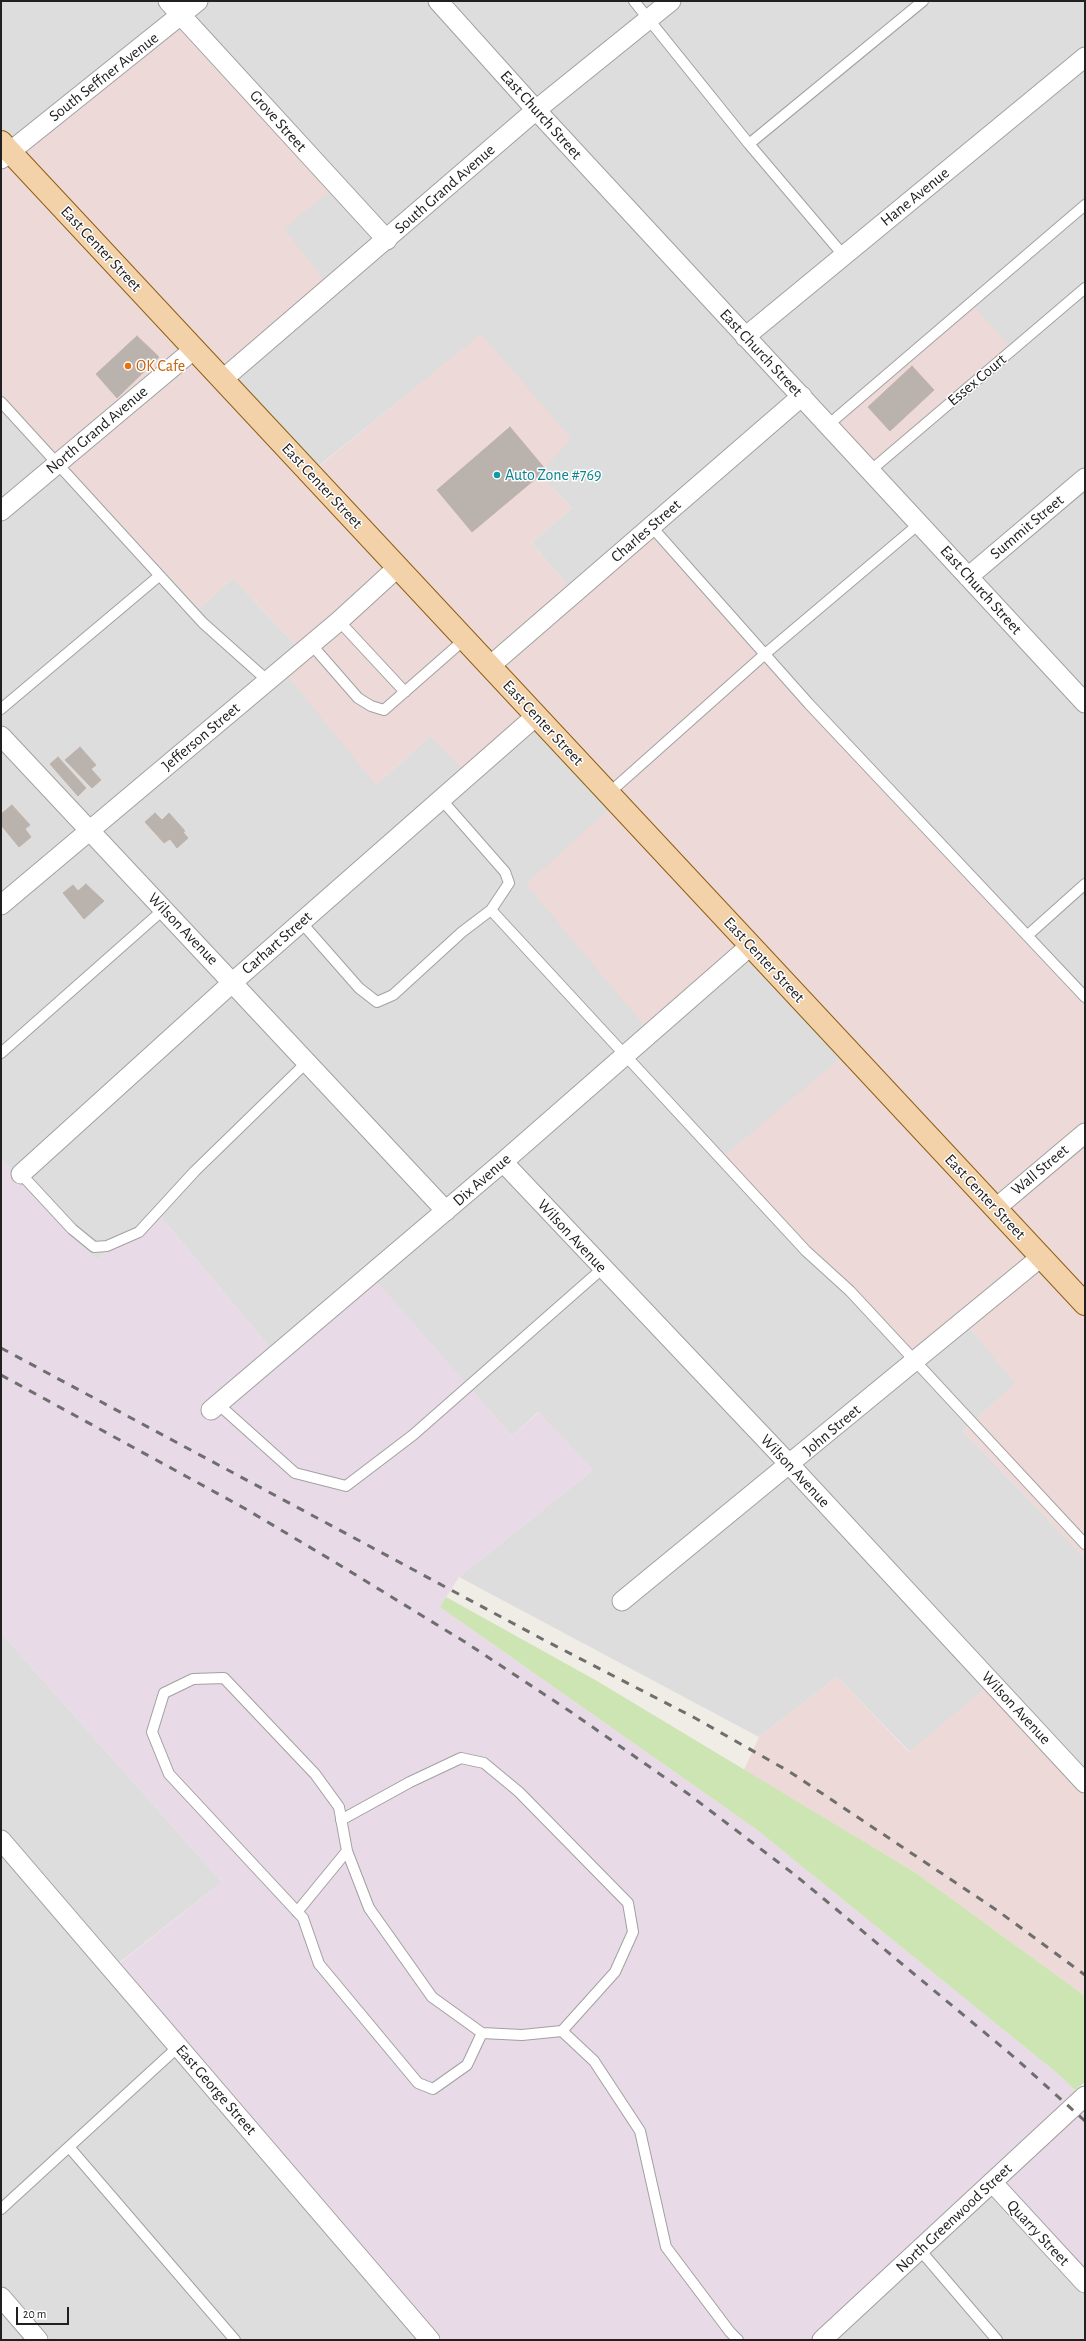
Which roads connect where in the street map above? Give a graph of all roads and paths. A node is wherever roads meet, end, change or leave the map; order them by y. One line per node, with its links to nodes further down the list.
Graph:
1 (168, 1): 7 (street, Grove Street)
2 (198, 1): 7 (street, South Seffner Avenue)
3 (438, 1): 10 (street, East Church Street)
4 (634, 1): 8 (lane)
5 (671, 1): 8 (street, South Grand Avenue)
6 (923, 1): 11 (lane)
7 (181, 15): 12 (street, South Seffner Avenue); 14 (street, Grove Street)
8 (648, 19): 10 (street, South Grand Avenue); 11 (lane)
9 (1085, 57): 15 (street, Hane Avenue)
10 (536, 110): 14 (street, South Grand Avenue); 17 (street, East Church Street)
11 (749, 144): 15 (lane)
12 (4, 151): 18 (main road, East Center Street)
13 (1085, 205): 22 (lane)
14 (387, 240): 19 (street, South Grand Avenue)
15 (844, 256): 17 (street, Hane Avenue)
16 (1085, 288): 24 (lane, Essex Court)
17 (745, 337): 20 (street, East Church Street)
18 (194, 350): 19 (main road, East Center Street); 23 (street, North Grand Avenue)
19 (222, 380): 29 (main road, East Center Street)
20 (802, 396): 22 (street, East Church Street); 28 (street, Charles Street)
21 (1, 402): 23 (lane)
22 (828, 425): 24 (street, East Church Street)
23 (58, 464): 26 (street, North Grand Avenue); 30 (lane)
24 (870, 471): 27 (street, East Church Street)
25 (1085, 478): 31 (street, Summit Street)
26 (1, 511)
27 (920, 523): 31 (street, East Church Street); 35 (lane)
28 (651, 526): 35 (lane); 36 (street, Charles Street)
29 (398, 567): 32 (street, Jefferson Street); 33 (main road, East Center Street)
30 (159, 576): 37 (lane); 40 (lane)
31 (968, 576): 39 (street, East Church Street)
32 (339, 621): 34 (street, Jefferson Street); 38 (lane)
33 (465, 639): 36 (main road, East Center Street); 38 (lane)
34 (311, 644): 37 (street, Jefferson Street); 38 (lane)
35 (765, 654): 43 (lane); 51 (lane)
36 (490, 666): 41 (main road, East Center Street)
37 (268, 681): 45 (street, Jefferson Street)
38 (405, 692)
39 (1085, 703)
40 (1, 709)
41 (536, 716): 43 (main road, East Center Street); 44 (street, Carhart Street)
42 (1, 736): 45 (street, Wilson Avenue)
43 (609, 793): 52 (main road, East Center Street)
44 (441, 799): 49 (lane); 50 (street, Carhart Street)
45 (90, 831): 47 (street, Jefferson Street); 48 (street, Wilson Avenue)
46 (1085, 884): 51 (lane)
47 (1, 905)
48 (164, 909): 53 (street, Wilson Avenue); 55 (lane)
49 (491, 910): 50 (lane); 56 (lane)
50 (301, 922): 53 (street, Carhart Street)
51 (1028, 935): 54 (lane)
52 (750, 946): 56 (street, Dix Avenue); 61 (main road, East Center Street)
53 (233, 982): 57 (street, Wilson Avenue); 60 (street, Carhart Street)
54 (1085, 997)
55 (1, 1053)
56 (626, 1054): 59 (street, Dix Avenue); 66 (lane)
57 (308, 1061): 60 (lane); 62 (street, Wilson Avenue)
58 (1085, 1133): 61 (street, Wall Street)
59 (503, 1162): 62 (street, Dix Avenue); 64 (street, Wilson Avenue)
60 (21, 1174)
61 (996, 1208): 63 (main road, East Center Street)
62 (446, 1211): 67 (street, Dix Avenue)
63 (1041, 1257): 65 (main road, East Center Street); 66 (street, John Street)
64 (603, 1268): 67 (lane); 68 (street, Wilson Avenue)
65 (1085, 1304)
66 (914, 1362): 68 (street, John Street); 69 (lane)
67 (214, 1407)
68 (790, 1465): 70 (street, John Street); 71 (street, Wilson Avenue)
69 (1085, 1544)
70 (622, 1601)
71 (1085, 1783)
72 (341, 1820): 74 (lane); 75 (lane); 76 (lane)
73 (1, 1840): 78 (street, East George Street)
74 (346, 1851): 75 (lane); 77 (lane)
75 (297, 1912): 77 (lane)
76 (562, 2031): 77 (lane); 89 (lane)
77 (482, 2033)
78 (178, 2047): 80 (lane); 88 (street, East George Street)
79 (1085, 2096): 81 (street, North Greenwood Street)
80 (69, 2147): 82 (lane); 87 (lane)
81 (992, 2182): 83 (street, North Greenwood Street); 84 (street, Quarry Street)
82 (1, 2209)
83 (920, 2250): 90 (street, North Greenwood Street); 91 (lane)
84 (1085, 2283)
85 (1, 2297): 86 (street)
86 (38, 2340)
87 (235, 2340)
88 (430, 2340)
89 (738, 2340)
90 (822, 2340)
91 (997, 2340)

